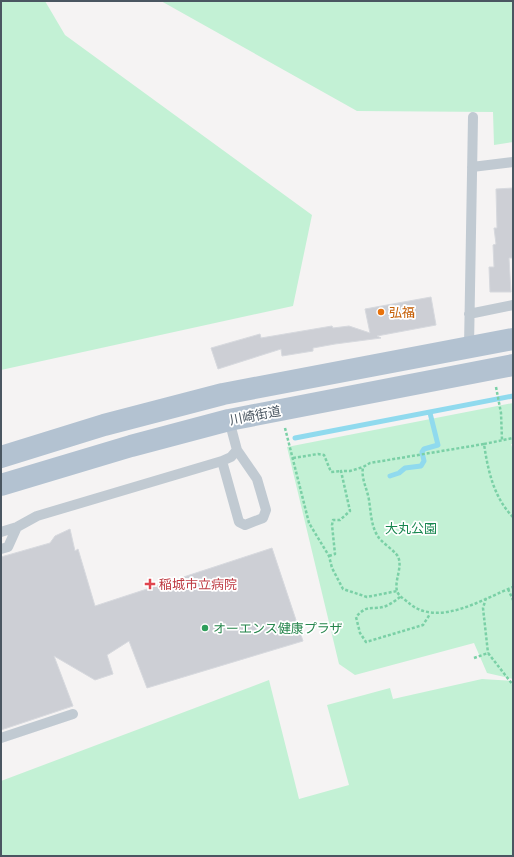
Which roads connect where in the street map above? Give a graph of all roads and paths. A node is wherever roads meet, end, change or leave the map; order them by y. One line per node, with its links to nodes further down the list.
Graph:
1 (472, 117): 3 (lane)
2 (513, 162): 3 (lane)
3 (472, 167): 5 (lane)
4 (513, 305): 5 (lane)
5 (470, 314): 7 (lane)
6 (513, 339): 7 (main road, 川崎街道)
7 (470, 347): 9 (main road); 11 (main road, 川崎街道)
8 (513, 365): 9 (main road, 川崎街道)
9 (474, 372): 12 (main road, 川崎街道)
10 (497, 388): 15 (path)
11 (223, 394): 12 (main road); 18 (main road, 川崎街道)
12 (229, 420): 17 (lane); 23 (main road, 川崎街道)
13 (284, 424): 19 (path)
14 (513, 438): 15 (path)
15 (502, 440): 16 (path)
16 (484, 444): 21 (path); 24 (path)
17 (238, 450): 20 (lane); 20 (lane)
18 (1, 457)
19 (293, 458): 22 (path); 28 (path)
20 (222, 461): 25 (lane)
21 (363, 467): 22 (path); 31 (path)
22 (341, 472): 28 (path)
23 (1, 485)
24 (513, 518)
25 (17, 527): 26 (lane); 27 (lane)
26 (1, 532)
27 (1, 549)
28 (329, 556): 31 (path)
29 (513, 587): 30 (path)
30 (508, 589): 33 (path); 34 (path)
31 (397, 591): 32 (path)
32 (401, 597): 35 (path); 35 (path)
33 (486, 597): 35 (path); 36 (path)
34 (513, 600)
35 (430, 614)
36 (488, 653): 37 (path); 38 (path)
37 (474, 658)
38 (513, 685)
39 (72, 714): 40 (lane)
40 (1, 738)

